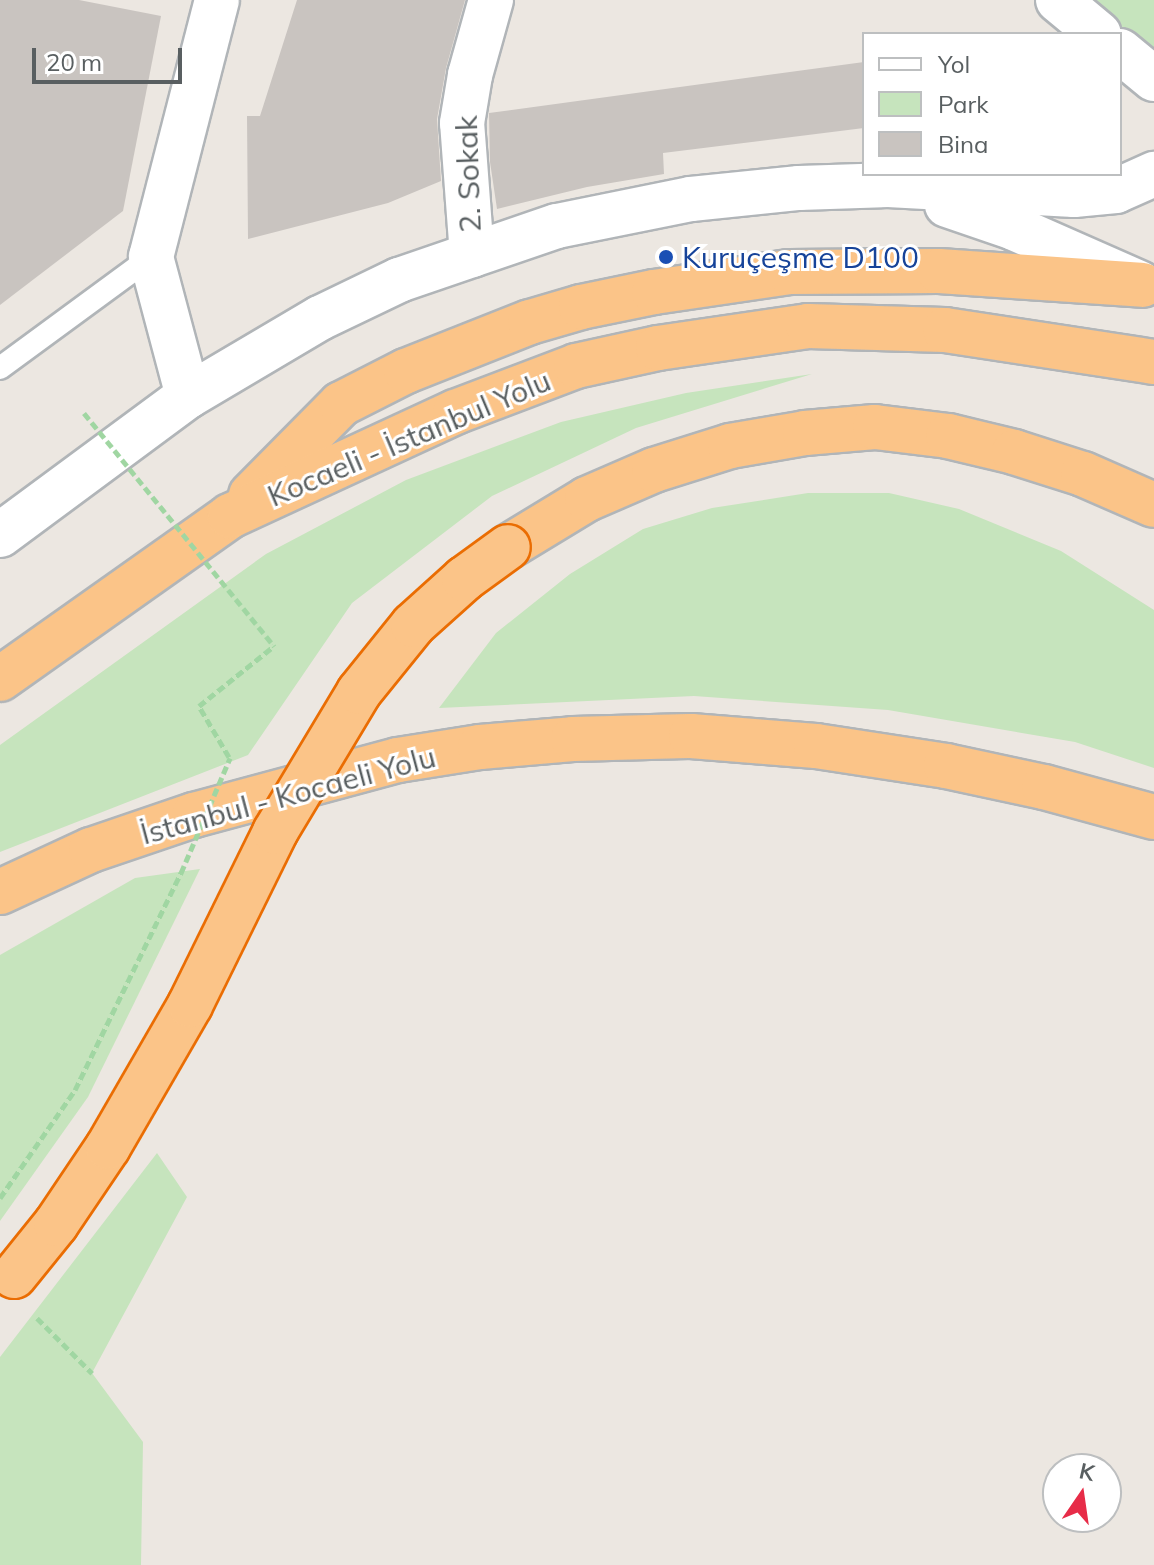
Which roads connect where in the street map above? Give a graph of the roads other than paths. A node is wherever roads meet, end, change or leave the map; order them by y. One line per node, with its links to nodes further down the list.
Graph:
1 (217, 0): 10 (main road)
2 (491, 0): 9 (main road, 2. Sokak)
3 (1058, 0): 4 (main road)
4 (1097, 32)
5 (1122, 53): 6 (main road)
6 (1154, 79)
7 (1154, 174): 8 (main road)
8 (888, 185): 9 (main road); 11 (main road)
9 (472, 255): 14 (main road)
10 (151, 257): 13 (lane); 14 (main road)
11 (1150, 284): 16 (highway)
12 (1154, 362): 16 (highway, Kocaeli - İstanbul Yolu)
13 (0, 368)
14 (188, 396): 17 (main road)
15 (1154, 505): 21 (highway, bridge)
16 (230, 516): 18 (highway, Kocaeli - İstanbul Yolu)
17 (0, 535)
18 (0, 679)
19 (1154, 817): 20 (highway, İstanbul - Kocaeli Yolu)
20 (0, 892)
21 (16, 1294)

